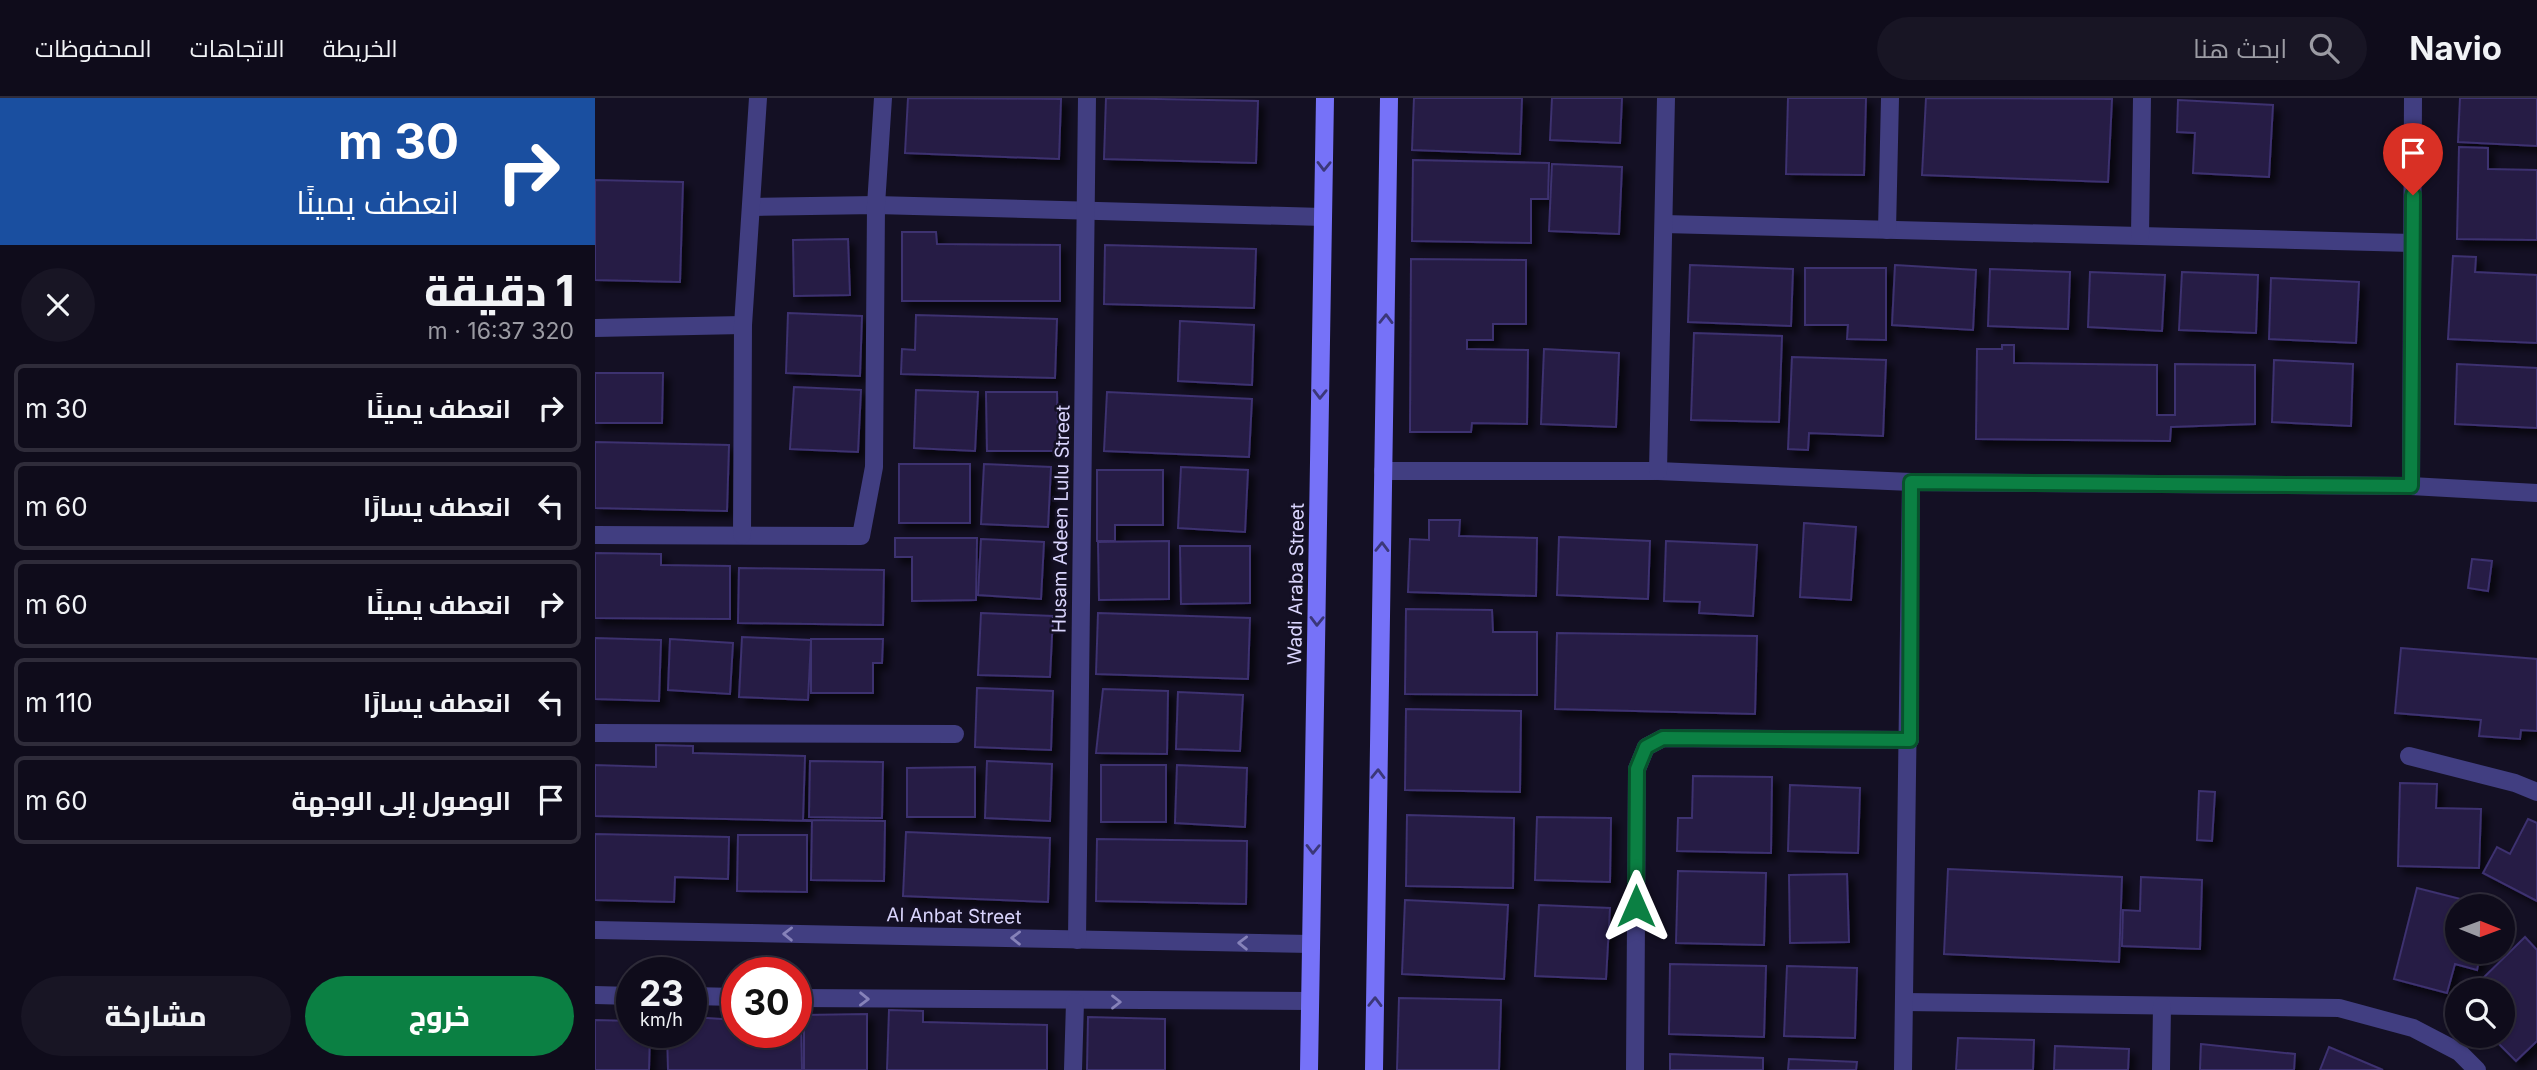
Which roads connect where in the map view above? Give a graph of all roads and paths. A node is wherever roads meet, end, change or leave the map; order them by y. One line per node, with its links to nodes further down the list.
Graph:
1 (758, 98): 11 (street)
2 (883, 98): 10 (street)
3 (1087, 98): 12 (street, Husam Adeen Lulu Street)
4 (1325, 98): 13 (main road, Wadi Araba Street, one-way to 13)
5 (1389, 98): 20 (main road, one-way to 5)
6 (1666, 98): 14 (street)
7 (1890, 98): 15 (street)
8 (2142, 98): 16 (street)
9 (2413, 98): 17 (street)
10 (876, 205): 11 (street); 12 (street); 26 (street)
11 (752, 206): 18 (street)
12 (1086, 212): 13 (street); 33 (street, Husam Adeen Lulu Street)
13 (1323, 216): 34 (main road, Wadi Araba Street, one-way to 34)
14 (1664, 224): 15 (street); 21 (street)
15 (1887, 230): 16 (street)
16 (2140, 235): 17 (street)
17 (2412, 243): 23 (street)
18 (743, 325): 19 (street); 26 (street)
19 (595, 328)
20 (1383, 471): 21 (street); 44 (main road, one-way to 20)
21 (1658, 471): 22 (street)
22 (1911, 482): 23 (street); 29 (street)
23 (2411, 486): 24 (street)
24 (2537, 493)
25 (595, 534): 26 (street)
26 (742, 535)
27 (595, 733): 28 (street)
28 (955, 734)
29 (1910, 740): 40 (street); 45 (street)
30 (2409, 756): 31 (street)
31 (2537, 792)
32 (595, 930): 33 (street, Al Anbat Street, one-way to 32)
33 (1077, 940): 34 (street, Al Anbat Street, one-way to 33)
34 (1311, 944): 38 (main road, Wadi Araba Street)
35 (595, 995): 36 (street)
36 (616, 996)
37 (812, 998): 39 (street, one-way to 39)
38 (1310, 1001): 39 (street, one-way to 38); 43 (main road, Wadi Araba Street)
39 (1075, 1002): 42 (street)
40 (1905, 1002): 41 (street); 46 (street)
41 (2162, 1006): 47 (street); 48 (street)
42 (1073, 1070)
43 (1309, 1070)
44 (1374, 1070)
45 (1635, 1070)
46 (1903, 1070)
47 (2161, 1070)
48 (2477, 1070)

